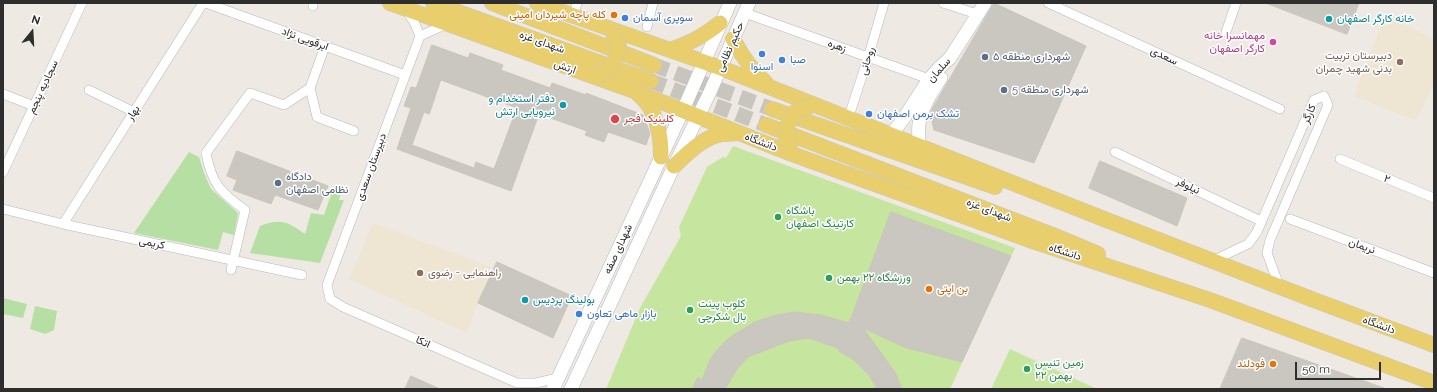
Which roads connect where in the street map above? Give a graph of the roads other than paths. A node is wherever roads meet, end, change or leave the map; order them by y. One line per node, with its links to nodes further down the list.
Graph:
1 (82, 3): 44 (street, سجادیه پنجم)
2 (204, 3): 25 (street, ابرقویی نژاد); 48 (street, بهار)
3 (390, 3): 15 (main road, ارتش)
4 (433, 3): 37 (main road, شهدای غزه)
5 (492, 3): 32 (main road, شهدای غزه)
6 (537, 3): 16 (main road)
7 (653, 3): 20 (street)
8 (730, 3): 18 (main road, حکیم نظامی)
9 (884, 3): 29 (street, روحانی)
10 (943, 3): 17 (street)
11 (985, 3): 17 (main road, سلمان)
12 (1048, 3): 46 (street, سعدی)
13 (1236, 3): 22 (street)
14 (747, 8): 24 (main road, حکیم نظامی); 29 (street, زهره)
15 (404, 9): 19 (main road, ارتش); 23 (street)
16 (575, 9): 21 (main road)
17 (977, 14): 30 (main road, سلمان)
18 (720, 23): 26 (main road, حکیم نظامی); 27 (main road)
19 (447, 24): 23 (street); 35 (main road, ارتش)
20 (647, 27)
21 (611, 29): 27 (main road); 35 (main road, bridge)
22 (1226, 32)
23 (420, 36): 34 (street, دبیرستان سعدی)
24 (733, 39): 28 (main road, حکیم نظامی); 39 (main road)
25 (325, 46): 34 (street, ابرقویی نژاد); 38 (street)
26 (711, 46): 28 (main road); 31 (main road, حکیم نظامی)
27 (670, 50): 31 (main road)
28 (727, 54): 33 (main road, حکیم نظامی)
29 (868, 58): 36 (street, زهره); 51 (street, روحانی)
30 (950, 58): 36 (main road, سلمان); 52 (main road)
31 (704, 62): 33 (main road, دانشگاه); 47 (main road, حکیم نظامی)
32 (654, 65)
33 (721, 68): 39 (main road, دانشگاه); 49 (main road, حکیم نظامی)
34 (405, 75): 74 (street, دبیرستان سعدی)
35 (594, 77): 41 (main road, ارتش)
36 (929, 79): 50 (main road, سلمان)
37 (651, 81)
38 (310, 88): 54 (street); 70 (street)
39 (773, 89): 43 (main road, دانشگاه)
40 (89, 90): 48 (street)
41 (634, 91): 47 (main road, ارتش); 60 (main road)
42 (3, 94): 44 (street)
43 (813, 105): 51 (main road, دانشگاه); 59 (main road, bridge)
44 (34, 106): 63 (street, سجادیه پنجم)
45 (772, 109): 69 (main road)
46 (1280, 109)
47 (683, 110): 49 (main road, دانشگاه); 60 (main road, شهدای صفه)
48 (134, 112): 68 (street, بهار)
49 (699, 116): 55 (main road, دانشگاه); 62 (main road, شهدای صفه)
50 (904, 118): 52 (main road); 56 (main road, سلمان)
51 (848, 119): 56 (main road, دانشگاه)
52 (919, 123): 57 (main road)
53 (766, 125): 75 (main road, شهدای غزه)
54 (354, 131)
55 (739, 133): 59 (main road, دانشگاه); 62 (main road)
56 (891, 135): 57 (main road, دانشگاه)
57 (919, 146): 69 (main road, دانشگاه)
58 (1115, 152): 67 (street, نیلوفر)
59 (792, 154): 75 (main road, دانشگاه)
60 (661, 157): 78 (main road, شهدای صفه)
61 (1340, 159): 64 (street, ۲)
62 (674, 166): 80 (main road, شهدای صفه)
63 (3, 172)
64 (1434, 198)
65 (3, 209): 68 (street, کریمی)
66 (1290, 219): 71 (street, نریمان)
67 (1262, 221): 69 (street, کارگر); 73 (street, کارگر)
68 (64, 224): 70 (street, کریمی)
69 (1212, 261): 73 (main road, دانشگاه)
70 (232, 265): 72 (street, کریمی)
71 (1434, 273)
72 (302, 275)
73 (1280, 288): 76 (main road, دانشگاه)
74 (330, 299): 79 (street, اتکا)
75 (1210, 300): 77 (main road, دانشگاه)
76 (1434, 345)
77 (1434, 383)
78 (556, 384): 79 (street)
79 (519, 386)
80 (571, 389)

